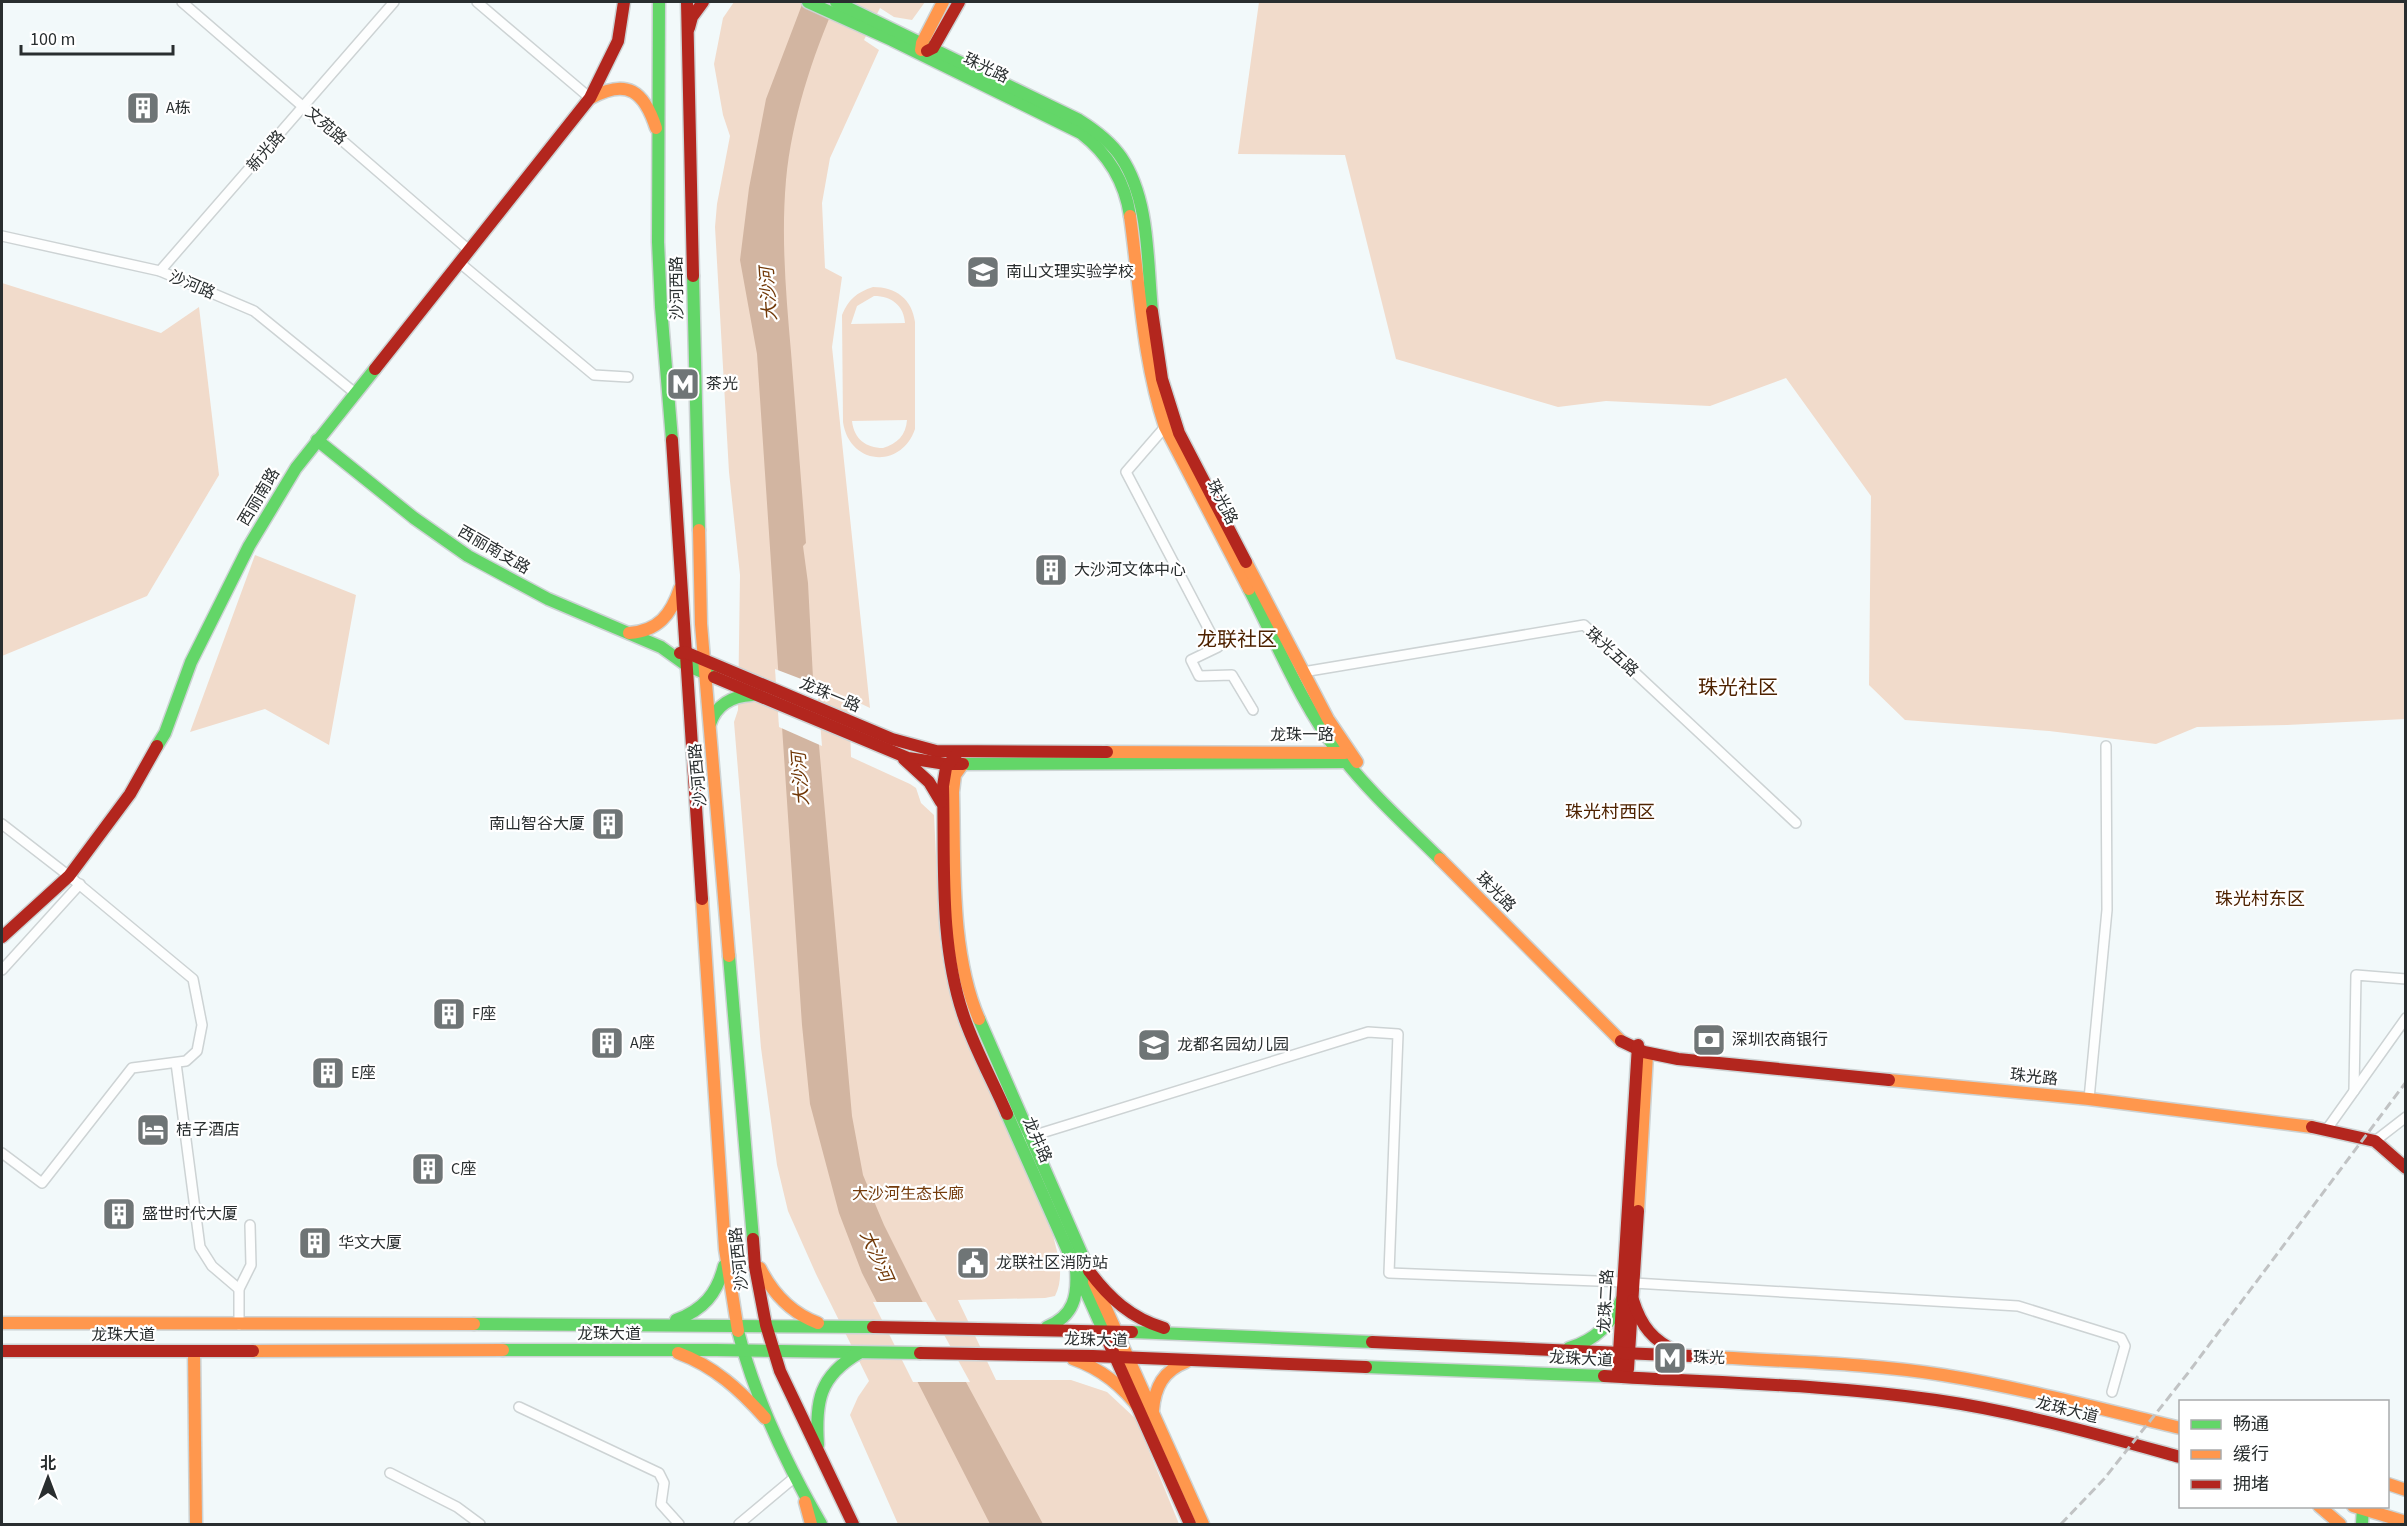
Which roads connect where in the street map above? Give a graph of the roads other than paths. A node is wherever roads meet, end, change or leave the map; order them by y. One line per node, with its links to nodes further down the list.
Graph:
1 (182, 2): 16 (street, 文苑路)
2 (394, 2): 16 (street, 新光路)
3 (477, 2): 15 (street)
4 (624, 2): 15 (main road, 西丽南路)
5 (659, 2): 17 (main road, 沙河西路)
6 (687, 2): 13 (main road, 沙河西路)
7 (703, 2): 13 (main road)
8 (808, 2): 12 (main road, 珠光路)
9 (836, 2): 12 (main road, 珠光路)
10 (943, 2): 14 (main road)
11 (959, 2): 14 (main road)
12 (867, 22): 14 (main road, 珠光路)
13 (687, 32): 29 (main road, 沙河西路)
14 (925, 48): 24 (main road, 珠光路); 30 (main road, 珠光路)
15 (590, 98): 17 (main road); 19 (main road, 西丽南路)
16 (304, 108): 19 (street, 文苑路); 21 (street, 新光路)
17 (660, 141): 26 (main road, 沙河西路)
18 (2, 236): 21 (street, 沙河路)
19 (470, 251): 20 (main road, 西丽南路)
20 (460, 263): 22 (street); 23 (main road, 西丽南路)
21 (160, 271): 23 (street, 沙河路)
22 (628, 377)
23 (355, 393): 25 (main road, 西丽南路)
24 (1165, 427): 32 (street); 36 (main road, 珠光路)
25 (317, 440): 27 (main road, 西丽南支路); 42 (main road, 西丽南路)
26 (682, 581): 27 (main road); 28 (main road, 沙河西路)
27 (624, 633): 28 (main road, 西丽南支路)
28 (682, 657): 29 (main road, 龙珠一路); 59 (main road, 沙河西路)
29 (705, 667): 31 (main road, 龙珠一路); 33 (main road, 沙河西路); 37 (main road, 龙珠一路)
30 (1303, 672): 36 (main road, 珠光路); 40 (street, 珠光五路)
31 (759, 696): 33 (main road); 35 (main road, 龙珠一路)
32 (1252, 710)
33 (710, 723): 60 (main road, 沙河西路)
34 (2106, 746): 51 (street)
35 (898, 755): 38 (main road, 龙珠一路); 39 (main road)
36 (1345, 756): 37 (main road, 龙珠一路); 48 (main road, 珠光路)
37 (961, 758): 38 (main road, 龙珠一路); 54 (main road, 龙井路)
38 (948, 764): 39 (main road, 龙井路)
39 (944, 812): 54 (main road, 龙井路)
40 (1796, 823)
41 (2, 824): 42 (street)
42 (69, 876): 43 (street); 44 (main road, 西丽南路)
43 (80, 884): 45 (street); 49 (street)
44 (2, 938)
45 (2, 970)
46 (2406, 979): 50 (street)
47 (2406, 1018): 50 (street)
48 (1641, 1050): 51 (main road, 珠光路); 62 (main road, 龙珠二路)
49 (176, 1063): 56 (street); 63 (street)
50 (2354, 1091): 53 (street)
51 (2089, 1099): 53 (main road, 珠光路)
52 (2406, 1117): 55 (street)
53 (2327, 1129): 55 (main road, 珠光路)
54 (1025, 1138): 61 (main road, 龙井路); 62 (street)
55 (2376, 1141): 57 (main road, 珠光路)
56 (2, 1153)
57 (2406, 1168)
58 (250, 1225): 63 (street)
59 (725, 1249): 66 (main road); 67 (main road, 沙河西路)
60 (754, 1252): 69 (main road, 沙河西路); 70 (main road)
61 (1083, 1270): 71 (main road); 72 (main road, 龙井路); 73 (main road)
62 (1629, 1282): 64 (main road, 龙珠二路); 87 (street)
63 (239, 1289): 68 (street)
64 (1628, 1300): 74 (main road); 81 (main road, 龙珠二路); 83 (main road)
65 (2, 1323): 68 (main road, 龙珠大道)
66 (652, 1324): 67 (main road, 龙珠大道); 68 (main road, 龙珠大道)
67 (736, 1324): 69 (main road, 龙珠大道); 77 (main road, 沙河西路)
68 (239, 1325)
69 (766, 1325): 70 (main road, 龙珠大道); 78 (main road, 沙河西路)
70 (829, 1326): 71 (main road, 龙珠大道)
71 (1037, 1329): 72 (main road, 龙珠大道)
72 (1110, 1331): 73 (main road, 龙珠大道); 84 (main road, 龙井路)
73 (1199, 1335): 74 (main road, 龙珠大道)
74 (1555, 1350): 81 (main road, 龙珠大道)
75 (2, 1351): 79 (main road, 龙珠大道)
76 (668, 1351): 77 (main road, 龙珠大道); 79 (main road, 龙珠大道); 91 (main road)
77 (743, 1351): 78 (main road, 龙珠大道); 91 (main road, 沙河西路)
78 (774, 1351): 80 (main road, 龙珠大道); 93 (main road, 沙河西路)
79 (194, 1352): 102 (main road)
80 (861, 1352): 82 (main road, 龙珠大道); 93 (main road)
81 (1624, 1353): 83 (main road, 龙珠大道); 86 (main road, 龙珠二路)
82 (1062, 1355): 84 (main road, 龙珠大道); 89 (main road)
83 (1688, 1356): 90 (main road, 龙珠大道)
84 (1121, 1357): 85 (main road, 龙珠大道); 89 (main road, 龙井路)
85 (1197, 1360): 86 (main road, 龙珠大道); 89 (main road)
86 (1623, 1377): 92 (main road, 龙珠大道)
87 (2112, 1392)
88 (519, 1407): 104 (street)
89 (1147, 1410): 109 (main road, 龙井路); 110 (main road, 龙井路)
90 (2179, 1428)
91 (776, 1433): 95 (main road, 沙河西路)
92 (2179, 1456)
93 (821, 1459): 108 (main road, 沙河西路)
94 (390, 1473): 103 (street)
95 (795, 1477): 98 (main road, 沙河西路); 105 (street)
96 (2389, 1484): 97 (main road)
97 (2406, 1490)
98 (803, 1495): 106 (main road); 107 (main road, 沙河西路)
99 (2321, 1508): 111 (main road)
100 (2367, 1511): 101 (main road); 112 (main road)
101 (2406, 1522)
102 (196, 1524)
103 (480, 1524)
104 (679, 1524)
105 (739, 1524)
106 (812, 1524)
107 (821, 1524)
108 (853, 1524)
109 (1190, 1524)
110 (1203, 1524)
111 (2340, 1524)
112 (2362, 1524)

